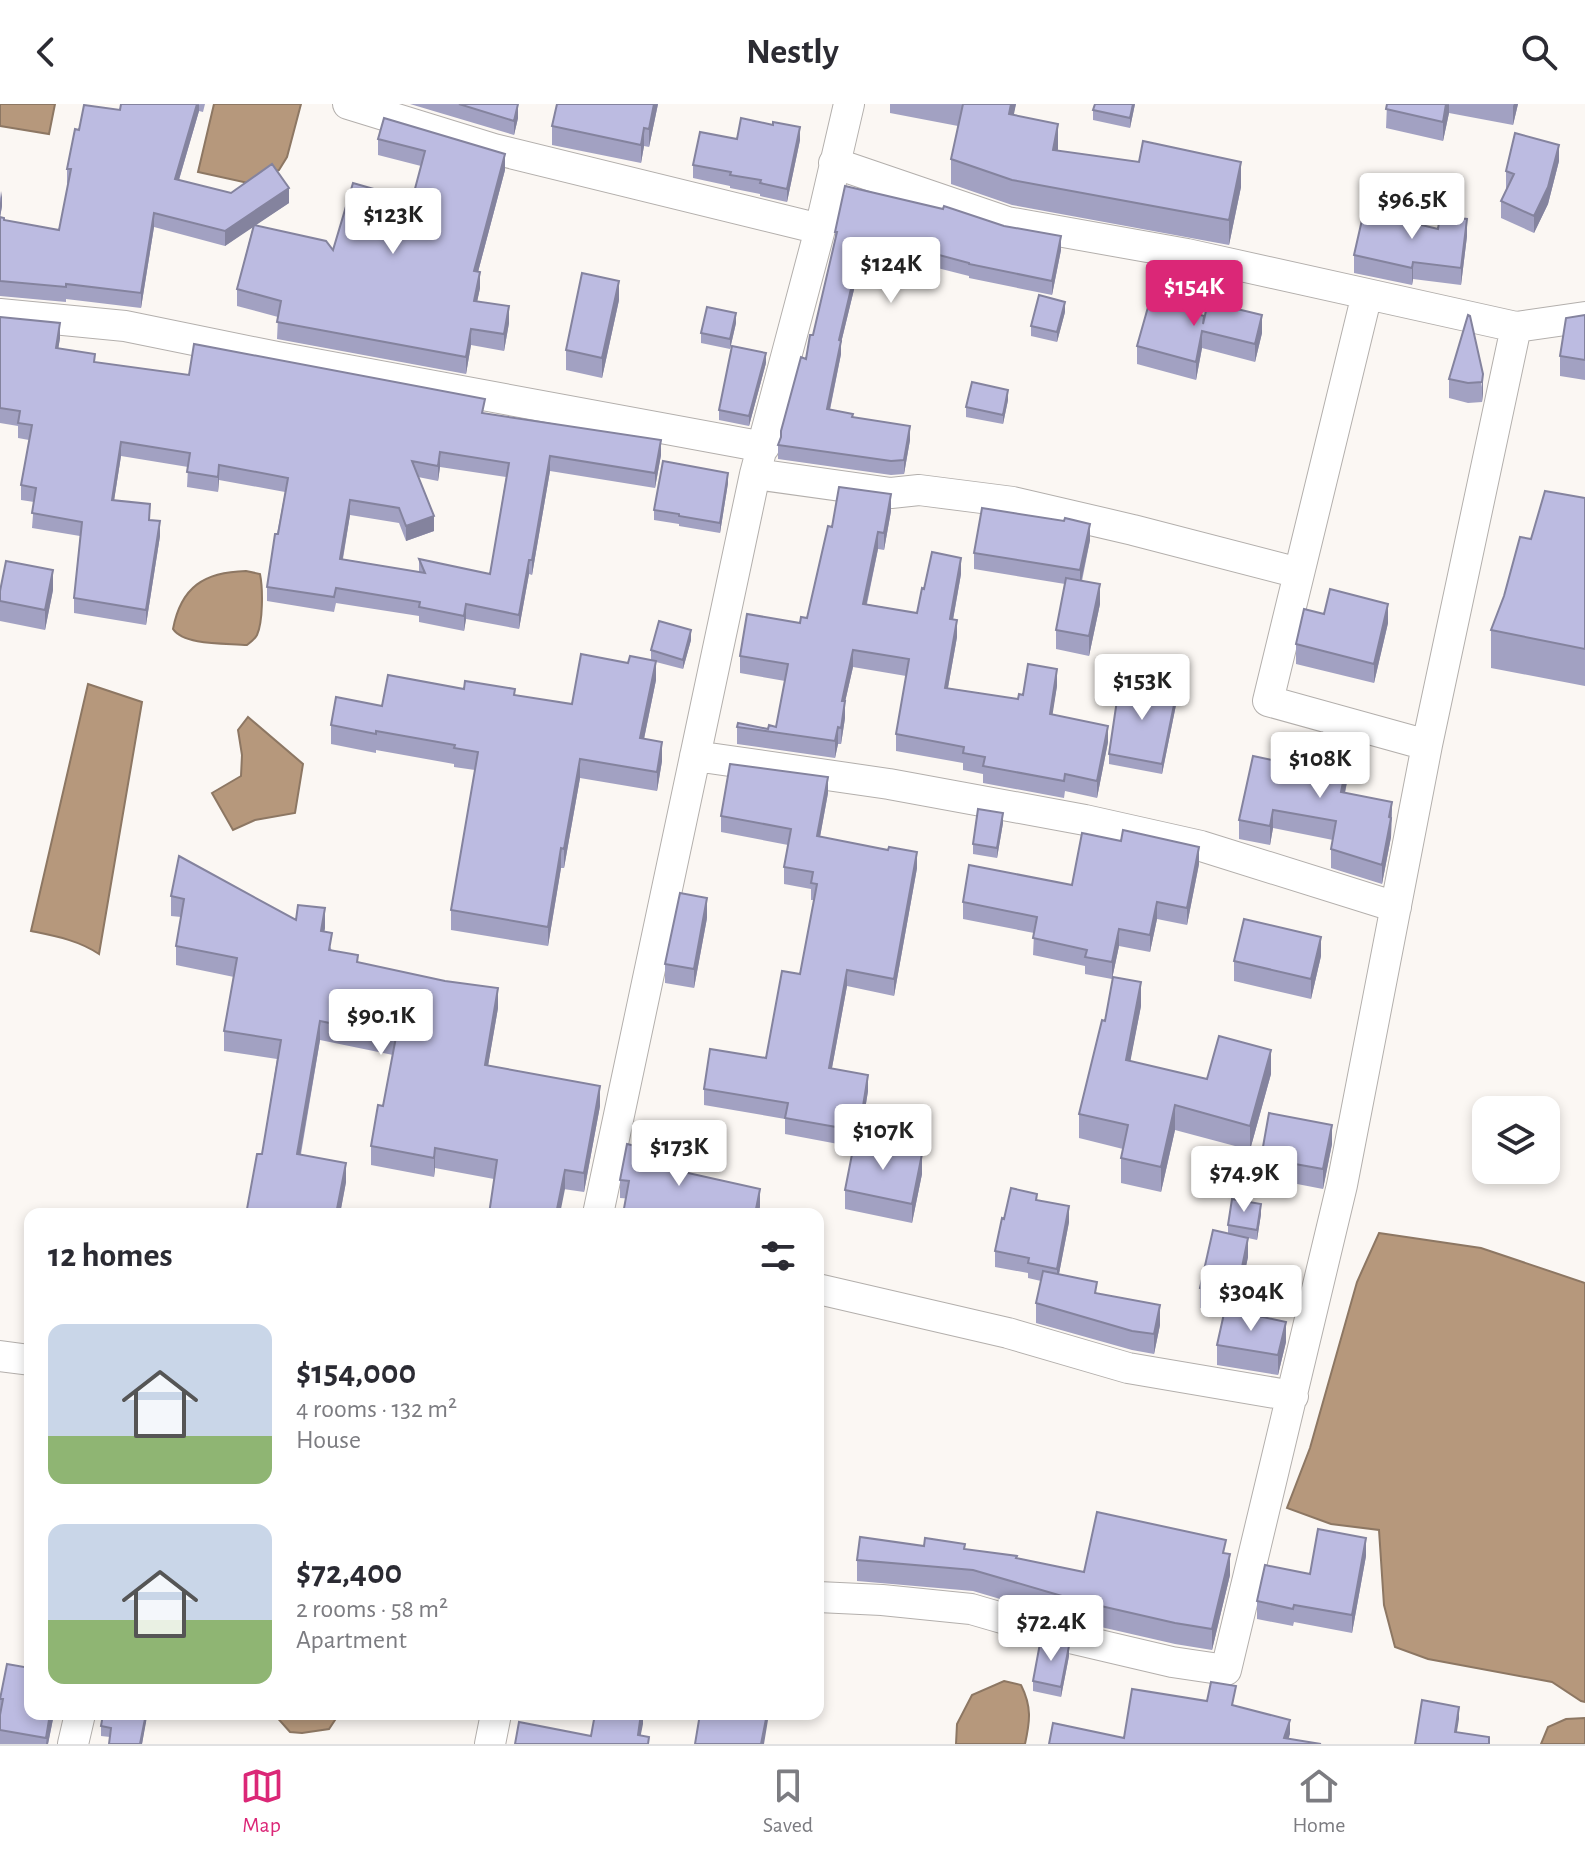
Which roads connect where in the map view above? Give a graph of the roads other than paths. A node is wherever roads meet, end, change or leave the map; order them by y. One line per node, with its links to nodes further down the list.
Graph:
1 (348, 104): 4 (street)
2 (849, 104): 3 (street)
3 (834, 163): 4 (street); 5 (street)
4 (820, 229): 9 (street)
5 (1367, 294): 8 (street); 10 (street)
6 (0, 314): 9 (street)
7 (1585, 317): 8 (street)
8 (1516, 327): 11 (street)
9 (760, 460): 10 (street); 12 (street)
10 (1299, 573): 11 (street)
11 (1427, 745): 13 (street)
12 (695, 756): 13 (street); 14 (street)
13 (1396, 907): 18 (street)
14 (599, 1208)
15 (824, 1290): 18 (street)
16 (0, 1356): 17 (street)
17 (24, 1359)
18 (1293, 1396): 19 (street)
19 (824, 1597)
20 (79, 1720): 22 (street)
21 (495, 1720): 23 (street)
22 (73, 1744)
23 (490, 1744)

